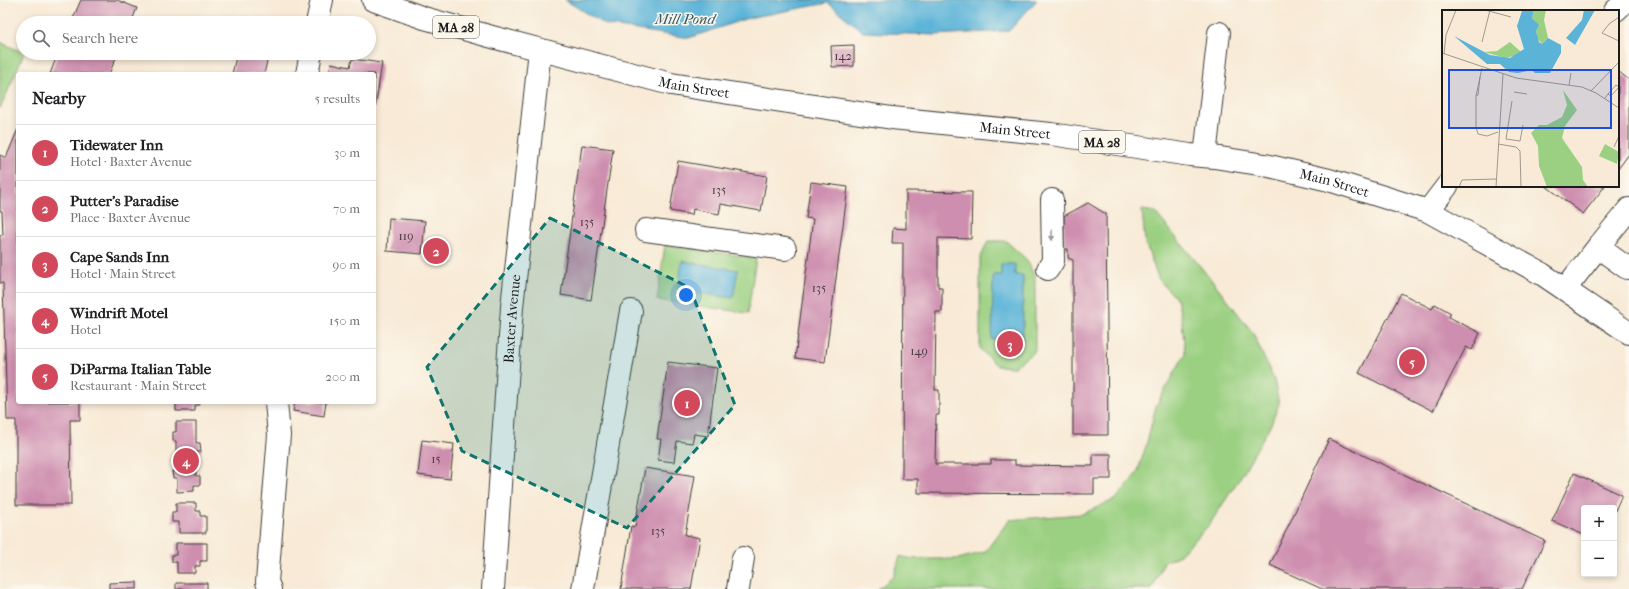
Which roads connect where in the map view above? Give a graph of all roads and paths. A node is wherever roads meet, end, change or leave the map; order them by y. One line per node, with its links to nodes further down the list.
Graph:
1 (322, 0): 5 (main road)
2 (372, 0): 7 (main road, Main Street / MA 28)
3 (1627, 0): 4 (main road)
4 (1616, 10)
5 (319, 16)
6 (1219, 33): 10 (main road)
7 (540, 50): 10 (main road, Main Street / MA 28); 26 (main road, Baxter Avenue)
8 (310, 60): 9 (main road)
9 (307, 72)
10 (1205, 156): 14 (main road, Main Street / MA 28)
11 (1445, 187): 14 (main road)
12 (1052, 200): 19 (main road, one-way to 19)
13 (1629, 209): 16 (main road)
14 (1428, 212): 20 (main road, Main Street / MA 28)
15 (646, 230): 17 (main road)
16 (1598, 247): 18 (main road); 20 (main road)
17 (785, 249)
18 (1628, 267)
19 (1048, 269)
20 (1565, 289): 22 (main road, Main Street / MA 28)
21 (631, 311): 27 (main road)
22 (1629, 333)
23 (276, 404): 25 (main road)
24 (743, 558): 28 (main road)
25 (270, 589)
26 (493, 589)
27 (583, 589)
28 (738, 589)

